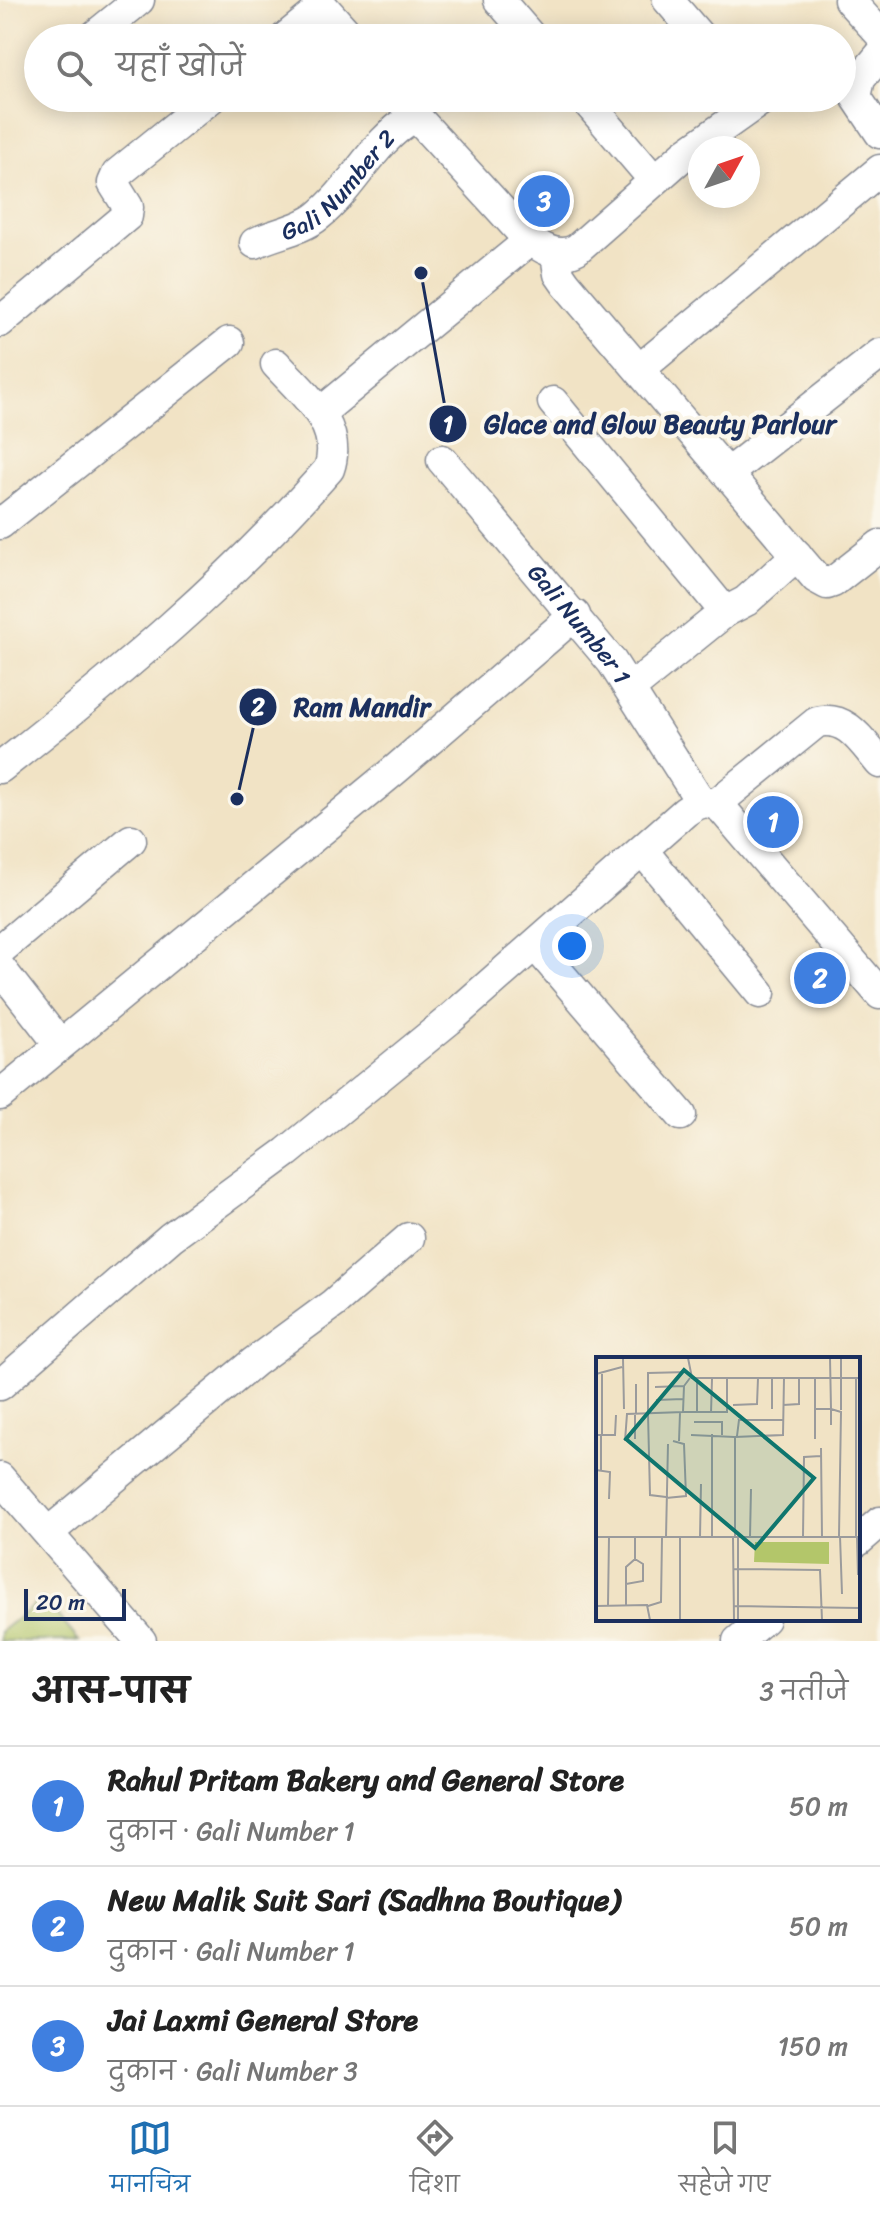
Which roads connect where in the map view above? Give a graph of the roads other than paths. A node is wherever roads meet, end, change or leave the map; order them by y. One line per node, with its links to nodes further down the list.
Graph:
1 (139, 0): 6 (street)
2 (499, 0): 9 (street)
3 (668, 0): 10 (street)
4 (849, 0): 11 (street)
5 (328, 5): 7 (street); 8 (street)
6 (109, 24)
7 (303, 24)
8 (341, 24)
9 (520, 24)
10 (689, 24)
11 (880, 34)
12 (880, 55): 13 (street)
13 (856, 85)
14 (856, 104): 20 (street)
15 (194, 112): 26 (street)
16 (404, 112): 24 (street, Gali Number 2)
17 (410, 112): 23 (street)
18 (596, 112): 22 (street)
19 (742, 112): 22 (street)
20 (880, 133)
21 (880, 170): 30 (street)
22 (654, 180): 25 (street)
23 (530, 240): 25 (street); 32 (street)
24 (255, 243)
25 (556, 254): 30 (street)
26 (0, 322)
27 (229, 342): 35 (street)
28 (880, 354): 34 (street)
29 (276, 364): 32 (street)
30 (641, 368): 34 (street)
31 (553, 402): 38 (street)
32 (320, 413): 42 (street)
33 (442, 460): 39 (street, Gali Number 1)
34 (728, 473): 37 (street)
35 (0, 524)
36 (880, 545): 37 (street)
37 (797, 555): 38 (street)
38 (725, 612): 40 (street)
39 (575, 615): 40 (street, Gali Number 1); 51 (street)
40 (631, 688): 43 (street, Gali Number 1)
41 (880, 763): 43 (street)
42 (0, 768)
43 (708, 803): 45 (street); 50 (street, Gali Number 1)
44 (131, 840): 47 (street)
45 (643, 851): 46 (street); 49 (street)
46 (536, 946): 53 (street); 55 (street)
47 (0, 950)
48 (0, 968): 51 (street)
49 (760, 993)
50 (880, 994)
51 (60, 1045): 52 (street)
52 (0, 1095)
53 (681, 1115)
54 (409, 1238): 58 (street)
55 (0, 1385)
56 (0, 1478): 58 (street)
57 (880, 1522): 59 (street)
58 (49, 1532): 61 (street)
59 (860, 1539)
60 (762, 1621): 62 (street)
61 (141, 1641)
62 (738, 1641)

